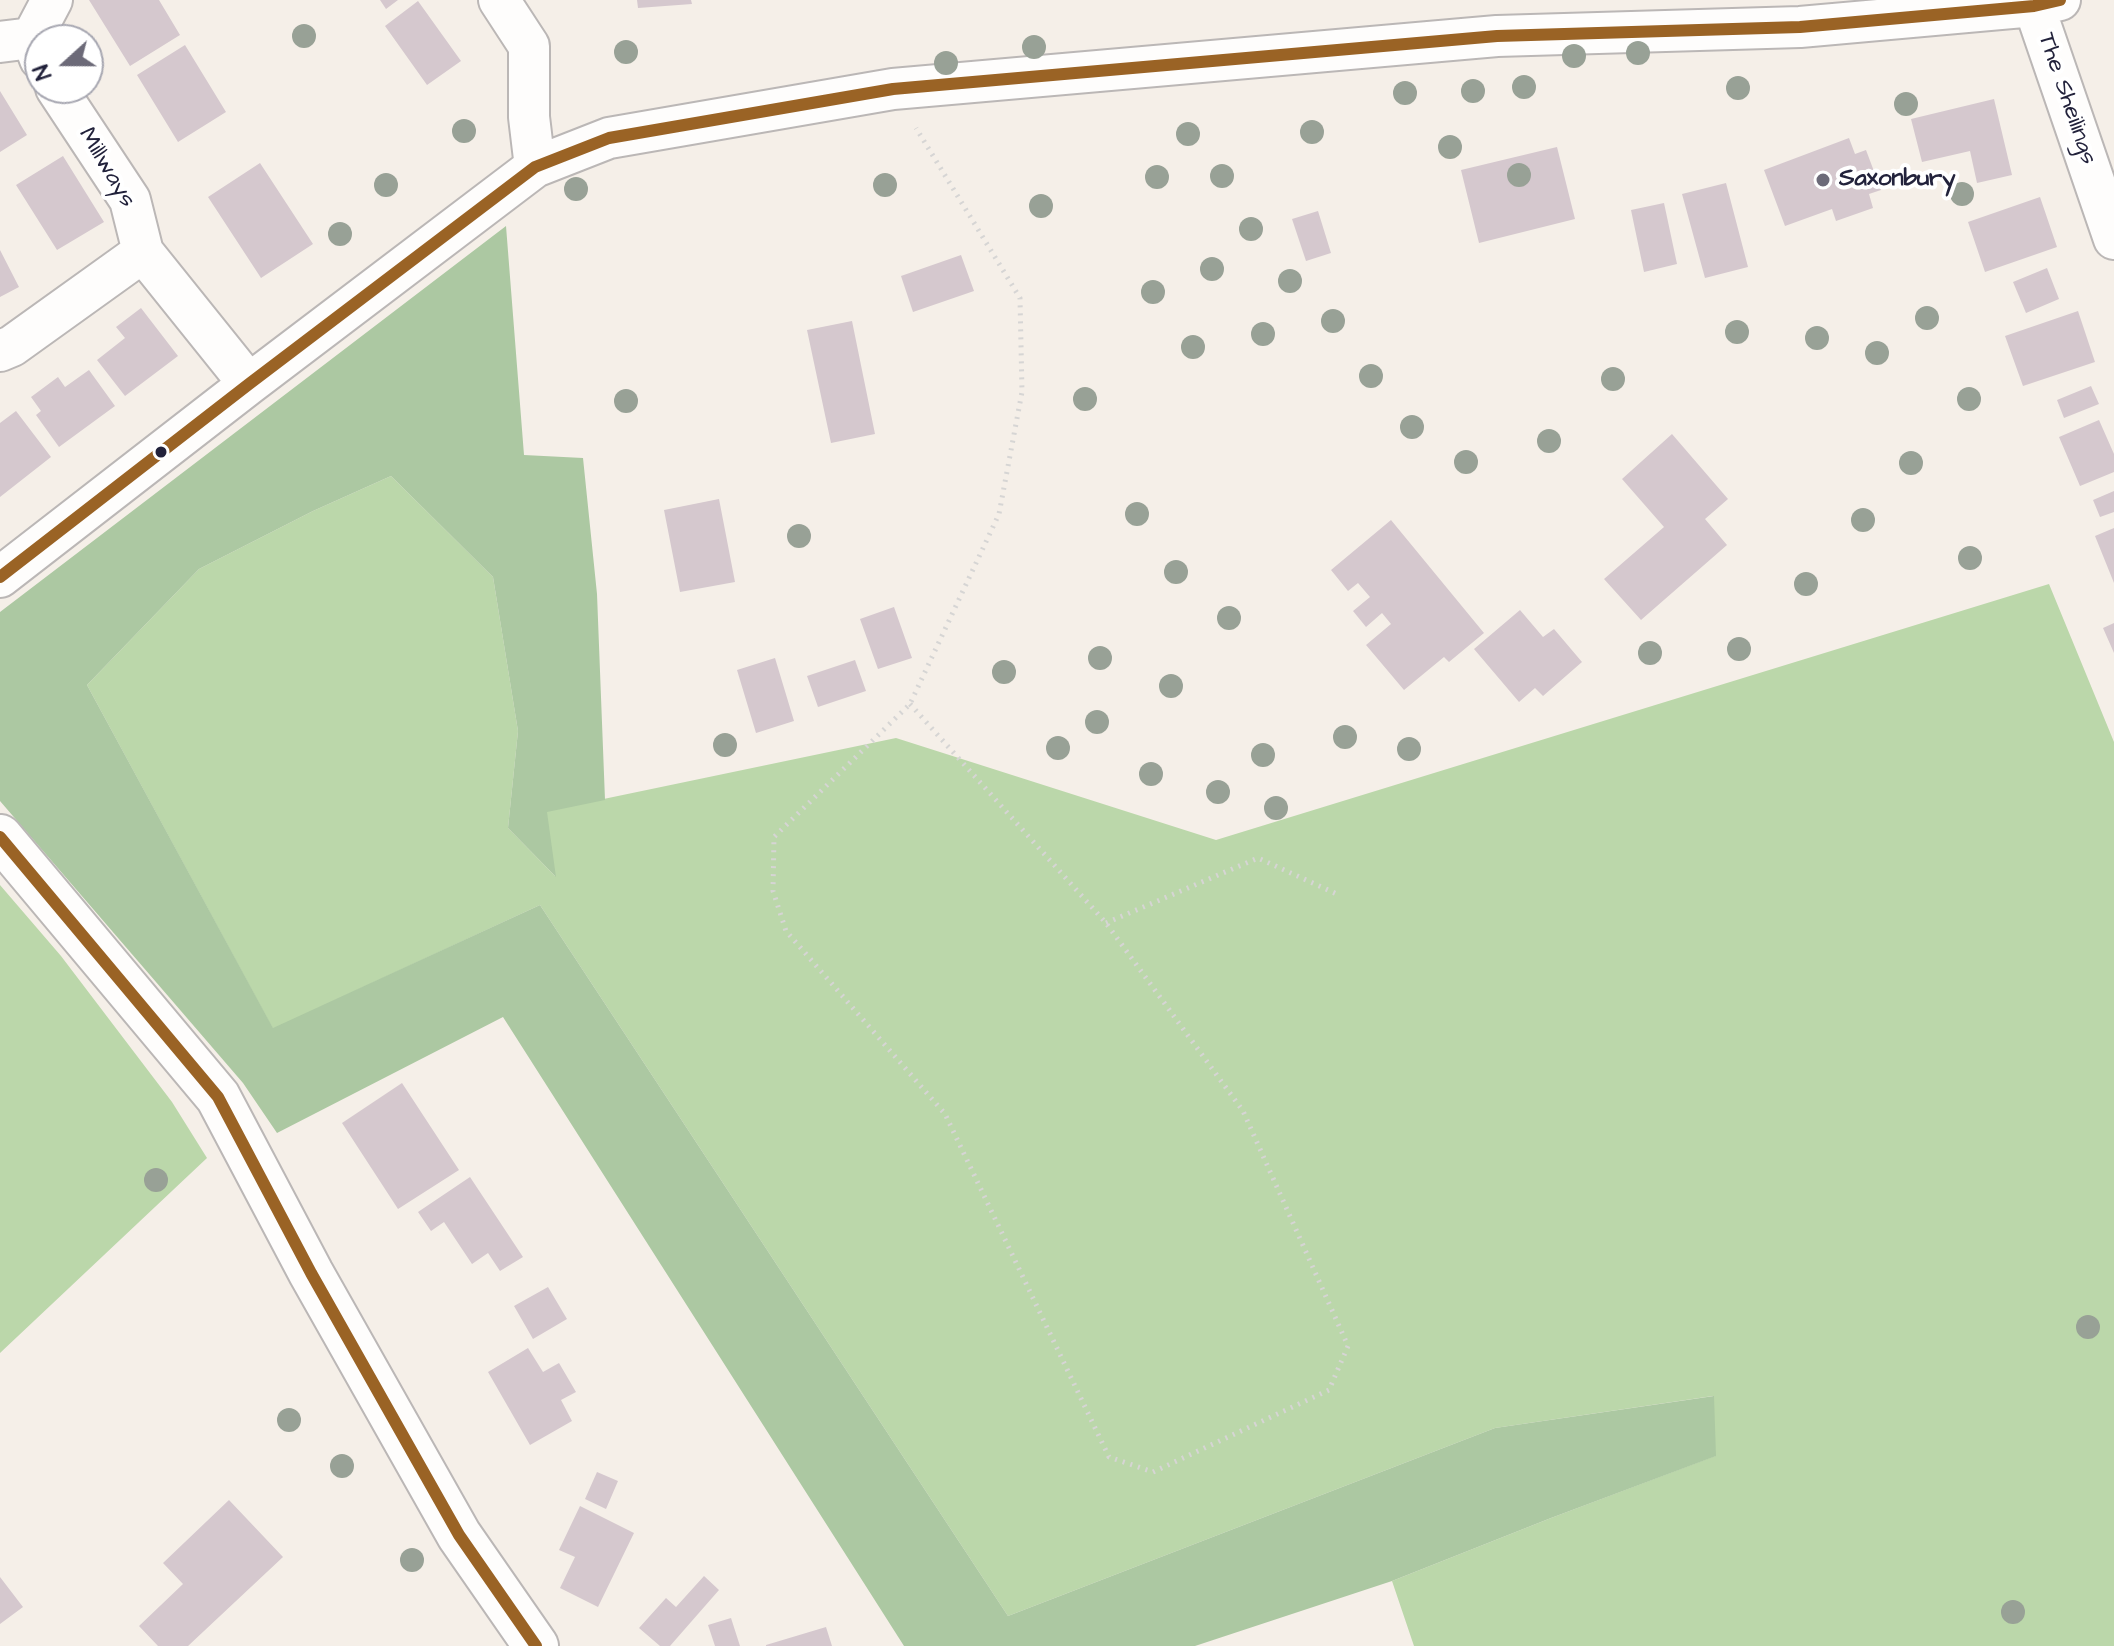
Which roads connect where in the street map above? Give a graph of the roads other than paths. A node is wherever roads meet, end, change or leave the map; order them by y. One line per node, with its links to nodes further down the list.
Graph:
1 (52, 0): 4 (street)
2 (499, 0): 6 (street)
3 (2047, 3): 6 (street); 7 (street, The Sheilings)
4 (37, 24)
5 (67, 104): 8 (street, Millways)
6 (535, 167): 10 (street)
7 (2114, 239)
8 (143, 252): 9 (street); 10 (street, Millways)
9 (0, 351)
10 (249, 384): 11 (street)
11 (0, 577)
12 (0, 837): 13 (main road)
13 (536, 1646)

